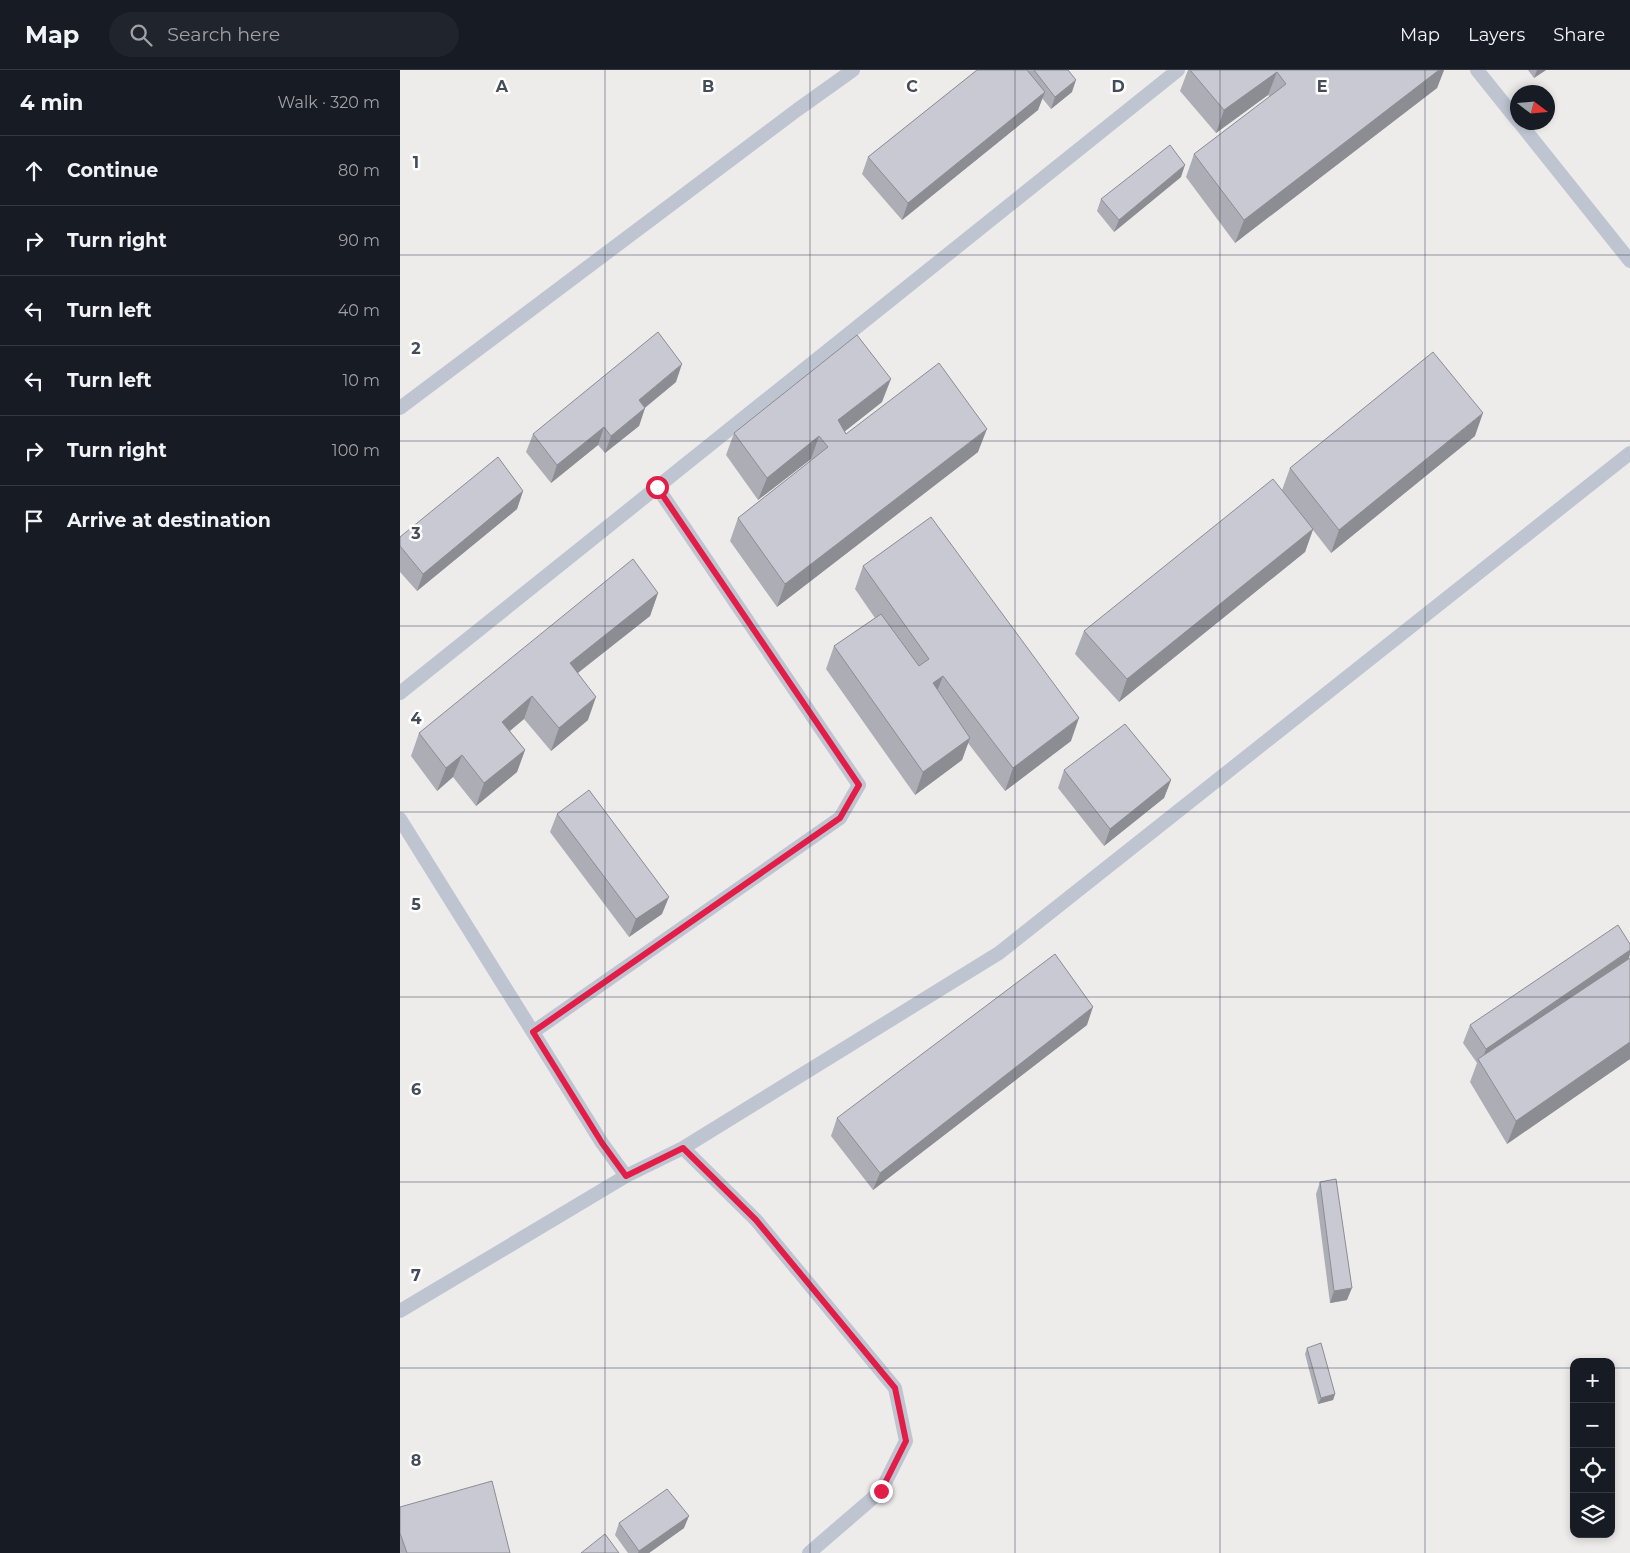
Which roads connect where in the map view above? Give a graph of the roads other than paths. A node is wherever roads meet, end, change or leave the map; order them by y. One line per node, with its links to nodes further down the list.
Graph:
1 (854, 70): 7 (lane)
2 (1178, 70): 9 (lane)
3 (1477, 70): 4 (lane)
4 (1510, 112)
5 (1524, 130): 6 (lane)
6 (1630, 261)
7 (400, 408)
8 (1630, 453): 13 (lane)
9 (657, 487): 10 (lane); 12 (lane)
10 (400, 693)
11 (400, 819): 12 (lane)
12 (533, 1032): 14 (lane)
13 (683, 1148): 14 (lane); 16 (lane)
14 (626, 1176): 15 (lane)
15 (400, 1311)
16 (809, 1553)

